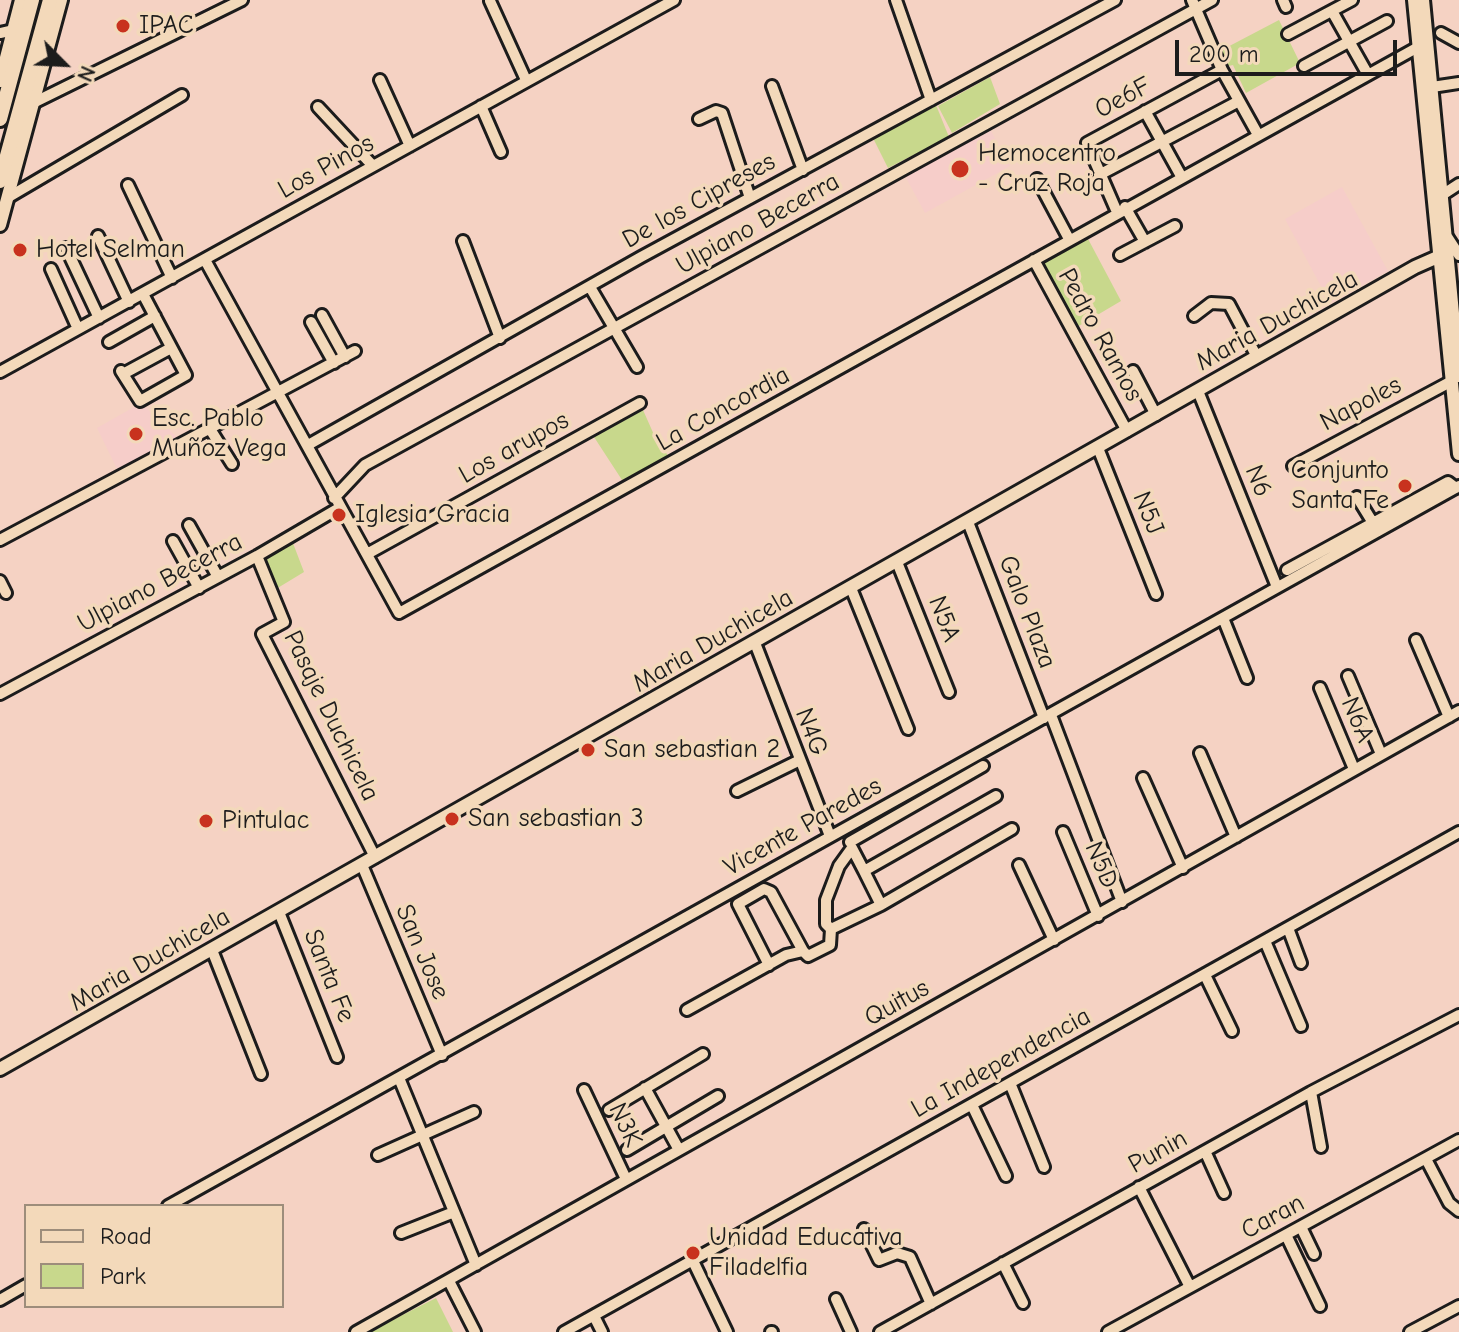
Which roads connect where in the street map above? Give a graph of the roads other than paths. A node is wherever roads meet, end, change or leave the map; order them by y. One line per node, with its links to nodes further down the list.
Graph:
1 (21, 0): 18 (main road)
2 (32, 0): 35 (highway)
3 (50, 0): 16 (highway)
4 (61, 0): 16 (main road)
5 (242, 0): 38 (street)
6 (674, 0): 29 (street, Los Pinos)
7 (896, 0): 37 (street)
8 (1115, 0): 37 (street, De los Cipreses)
9 (1212, 0): 14 (street, Ulpiano Becerra)
10 (1352, 0): 15 (street)
11 (1414, 0): 24 (main road)
12 (1423, 0): 33 (main road)
13 (490, 1): 29 (street)
14 (1194, 4): 26 (street); 82 (street, Ulpiano Becerra)
15 (1332, 11): 21 (street); 22 (street)
16 (50, 21): 38 (highway)
17 (1387, 21): 22 (street)
18 (14, 30): 19 (street); 30 (main road)
19 (0, 33)
20 (1441, 33): 23 (street)
21 (1288, 34)
22 (1349, 41): 25 (street); 27 (street)
23 (1459, 43)
24 (1420, 46): 27 (street, La Concordia); 57 (main road)
25 (1304, 66)
26 (1222, 70): 39 (street); 42 (street, Oe6F)
27 (1367, 73): 45 (street, La Concordia)
28 (380, 80): 47 (street)
29 (526, 80): 40 (street, Los Pinos)
30 (0, 81)
31 (1459, 83): 33 (street)
32 (772, 86): 50 (street)
33 (1432, 90): 34 (street); 57 (main road)
34 (1459, 90)
35 (3, 95): 43 (highway)
36 (182, 95): 58 (street)
37 (931, 100): 50 (street, De los Cipreses)
38 (28, 101): 54 (highway); 58 (main road)
39 (1239, 101): 45 (street); 46 (street)
40 (481, 106): 47 (street, Los Pinos); 48 (street)
41 (318, 107): 49 (street)
42 (1145, 111): 46 (street); 51 (street, Oe6F)
43 (0, 119)
44 (699, 119): 59 (street)
45 (1257, 133): 52 (street, La Concordia)
46 (1163, 142): 51 (street); 52 (street)
47 (410, 146): 49 (street, Los Pinos)
48 (501, 152)
49 (373, 166): 70 (street, Los Pinos)
50 (803, 170): 59 (street, De los Cipreses)
51 (1099, 175): 60 (street)
52 (1181, 176): 60 (street, La Concordia)
53 (1037, 179): 64 (street)
54 (0, 181)
55 (1459, 184): 57 (street)
56 (128, 185): 73 (street)
57 (1438, 197): 68 (main road); 68 (main road)
58 (7, 198): 61 (main road)
59 (750, 198): 74 (street, De los Cipreses)
60 (1121, 209): 64 (street, La Concordia); 66 (street)
61 (0, 225)
62 (1175, 226): 66 (street)
63 (98, 236): 76 (street)
64 (1069, 239): 71 (street, La Concordia)
65 (463, 241): 84 (street)
66 (1145, 242): 69 (street)
67 (66, 248): 80 (street)
68 (1449, 250): 87 (main road, Maria Duchicela); 92 (main road)
69 (1120, 255)
70 (205, 260): 73 (street, Los Pinos); 94 (street, La Concordia)
71 (1034, 260): 98 (street, Pedro Ramos); 112 (street, La Concordia)
72 (51, 269): 83 (street)
73 (172, 278): 75 (street, Los Pinos)
74 (590, 287): 82 (street); 84 (street, De los Cipreses)
75 (143, 294): 76 (street, Los Pinos); 78 (street)
76 (129, 302): 80 (street, Los Pinos)
77 (322, 315): 88 (street)
78 (155, 316): 85 (street); 86 (street)
79 (1194, 316): 87 (street)
80 (99, 318): 83 (street, Los Pinos)
81 (311, 322): 88 (street)
82 (614, 328): 89 (street); 106 (street, Ulpiano Becerra)
83 (78, 329): 91 (street, Los Pinos)
84 (500, 338): 99 (street, De los Cipreses)
85 (109, 342)
86 (171, 348): 86 (street)
87 (1257, 357): 93 (main road, Maria Duchicela)
88 (334, 363): 94 (street)
89 (637, 367)
90 (1133, 371): 96 (street)
91 (0, 372)
92 (1454, 379): 101 (main road); 103 (street, Napoles)
93 (1198, 391): 96 (main road, Maria Duchicela); 118 (street, N6)
94 (280, 393): 97 (street); 99 (street, La Concordia)
95 (640, 403): 112 (street, Los arupos)
96 (1156, 415): 98 (main road, Maria Duchicela)
97 (210, 429): 102 (street); 110 (street)
98 (1127, 431): 100 (main road, Maria Duchicela)
99 (308, 445): 106 (street, La Concordia)
100 (1098, 448): 107 (main road, Maria Duchicela); 122 (street, N5J)
101 (1459, 454)
102 (232, 464)
103 (1293, 466)
104 (1458, 487): 108 (street); 118 (street, Vicente Paredes)
105 (1357, 497): 108 (street)
106 (336, 503): 112 (street, La Concordia); 113 (street, Ulpiano Becerra)
107 (968, 522): 114 (main road, Maria Duchicela); 132 (street, Galo Plaza)
108 (1373, 523): 115 (street)
109 (189, 525): 116 (street)
110 (0, 540)
111 (173, 541): 119 (street)
112 (367, 554)
113 (257, 556): 116 (street, Ulpiano Becerra); 149 (street, Pasaje Duchicela)
114 (897, 562): 120 (main road, Maria Duchicela); 129 (street, N5A)
115 (1287, 570)
116 (218, 577): 119 (street, Ulpiano Becerra)
117 (0, 581): 121 (street)
118 (1277, 587): 123 (street, Vicente Paredes)
119 (199, 588): 130 (street, Ulpiano Becerra)
120 (851, 588): 125 (main road, Maria Duchicela); 133 (street)
121 (6, 593)
122 (1156, 594)
123 (1223, 618): 127 (street); 132 (street, Vicente Paredes)
124 (1416, 640): 131 (street)
125 (755, 643): 136 (street, N4G); 149 (main road, Maria Duchicela)
126 (1348, 676): 135 (street)
127 (1247, 678)
128 (1320, 688): 138 (street, N6A)
129 (949, 692)
130 (0, 694)
131 (1454, 714): 135 (street, Quitus)
132 (1048, 717): 142 (street, Vicente Paredes); 154 (street, Galo Plaza)
133 (908, 729)
134 (1200, 753): 147 (street)
135 (1381, 754): 138 (street, Quitus)
136 (798, 761): 140 (street); 146 (street, N4G)
137 (983, 766): 148 (street)
138 (1354, 769): 147 (street, Quitus)
139 (1143, 778): 152 (street)
140 (737, 791)
141 (996, 796): 153 (street)
142 (843, 829): 146 (street, Vicente Paredes); 148 (street)
143 (1012, 829): 155 (street)
144 (1063, 832): 157 (street, N5D)
145 (1459, 832): 158 (street, La Independencia)
146 (830, 836): 172 (street, Vicente Paredes)
147 (1236, 837): 152 (street, Quitus)
148 (851, 845): 153 (street); 159 (street)
149 (375, 857): 150 (main road, Maria Duchicela)
150 (362, 865): 156 (main road, Maria Duchicela); 172 (street, San Jose)
151 (1019, 865): 160 (street)
152 (1183, 868): 154 (street, Quitus)
153 (864, 871): 155 (street)
154 (1122, 902): 157 (street, Quitus)
155 (881, 905): 159 (street)
156 (279, 912): 162 (main road, Maria Duchicela); 173 (street, Santa Fe)
157 (1098, 916): 160 (street, Quitus)
158 (1288, 928): 161 (street, La Independencia); 164 (street)
159 (831, 929): 163 (street)
160 (1054, 940): 190 (street, Quitus)
161 (1265, 941): 166 (street, La Independencia); 169 (street)
162 (212, 950): 174 (main road, Maria Duchicela); 175 (street)
163 (803, 951): 165 (street); 165 (street)
164 (1301, 963)
165 (769, 965): 167 (street)
166 (1205, 975): 170 (street); 177 (street, La Independencia)
167 (687, 1010)
168 (1459, 1015): 180 (street, Punin)
169 (1301, 1026)
170 (1232, 1031)
171 (703, 1054): 178 (street)
172 (442, 1055): 176 (street, Vicente Paredes)
173 (337, 1057)
174 (0, 1069)
175 (261, 1074)
176 (399, 1078): 186 (street); 199 (street, Vicente Paredes)
177 (1010, 1083): 182 (street, La Independencia); 194 (street)
178 (645, 1088): 183 (street); 185 (street)
179 (584, 1090): 196 (street, N3K)
180 (1311, 1092): 188 (street); 191 (street, Punin)
181 (718, 1096): 185 (street)
182 (972, 1105): 195 (street); 207 (street, La Independencia)
183 (609, 1110)
184 (474, 1112): 186 (street)
185 (666, 1127): 189 (street); 190 (street)
186 (423, 1137): 192 (street); 201 (street)
187 (1459, 1140): 193 (street, Caran)
188 (1321, 1147)
189 (627, 1150)
190 (679, 1150): 196 (street, Quitus)
191 (1205, 1151): 197 (street, Punin); 198 (street)
192 (378, 1155)
193 (1426, 1159): 200 (street); 202 (street, Caran)
194 (1044, 1167)
195 (1006, 1176)
196 (626, 1179): 209 (street, Quitus)
197 (1139, 1187): 208 (street, Punin); 212 (street)
198 (1224, 1193)
199 (172, 1204)
200 (1459, 1211)
201 (454, 1212): 204 (street); 209 (street)
202 (1301, 1227): 205 (street, Caran); 206 (street)
203 (864, 1229): 216 (street)
204 (401, 1233)
205 (1286, 1235): 212 (street, Caran); 217 (street)
206 (1314, 1254)
207 (693, 1261): 219 (street, La Independencia); 224 (street)
208 (1003, 1263): 215 (street); 216 (street, Punin)
209 (476, 1265): 210 (street, Quitus)
210 (449, 1281): 220 (street, Quitus); 221 (street)
211 (24, 1286): 214 (street)
212 (1190, 1287): 227 (street, Caran)
213 (836, 1299): 225 (street)
214 (0, 1300)
215 (1023, 1303)
216 (931, 1304): 226 (street, Punin)
217 (1320, 1306)
218 (1459, 1306): 228 (street)
219 (594, 1316): 222 (street, La Independencia); 223 (street)
220 (356, 1332)
221 (475, 1332)
222 (564, 1332)
223 (602, 1332)
224 (727, 1332)
225 (851, 1332)
226 (880, 1332)
227 (1108, 1332)
228 (1410, 1332)

